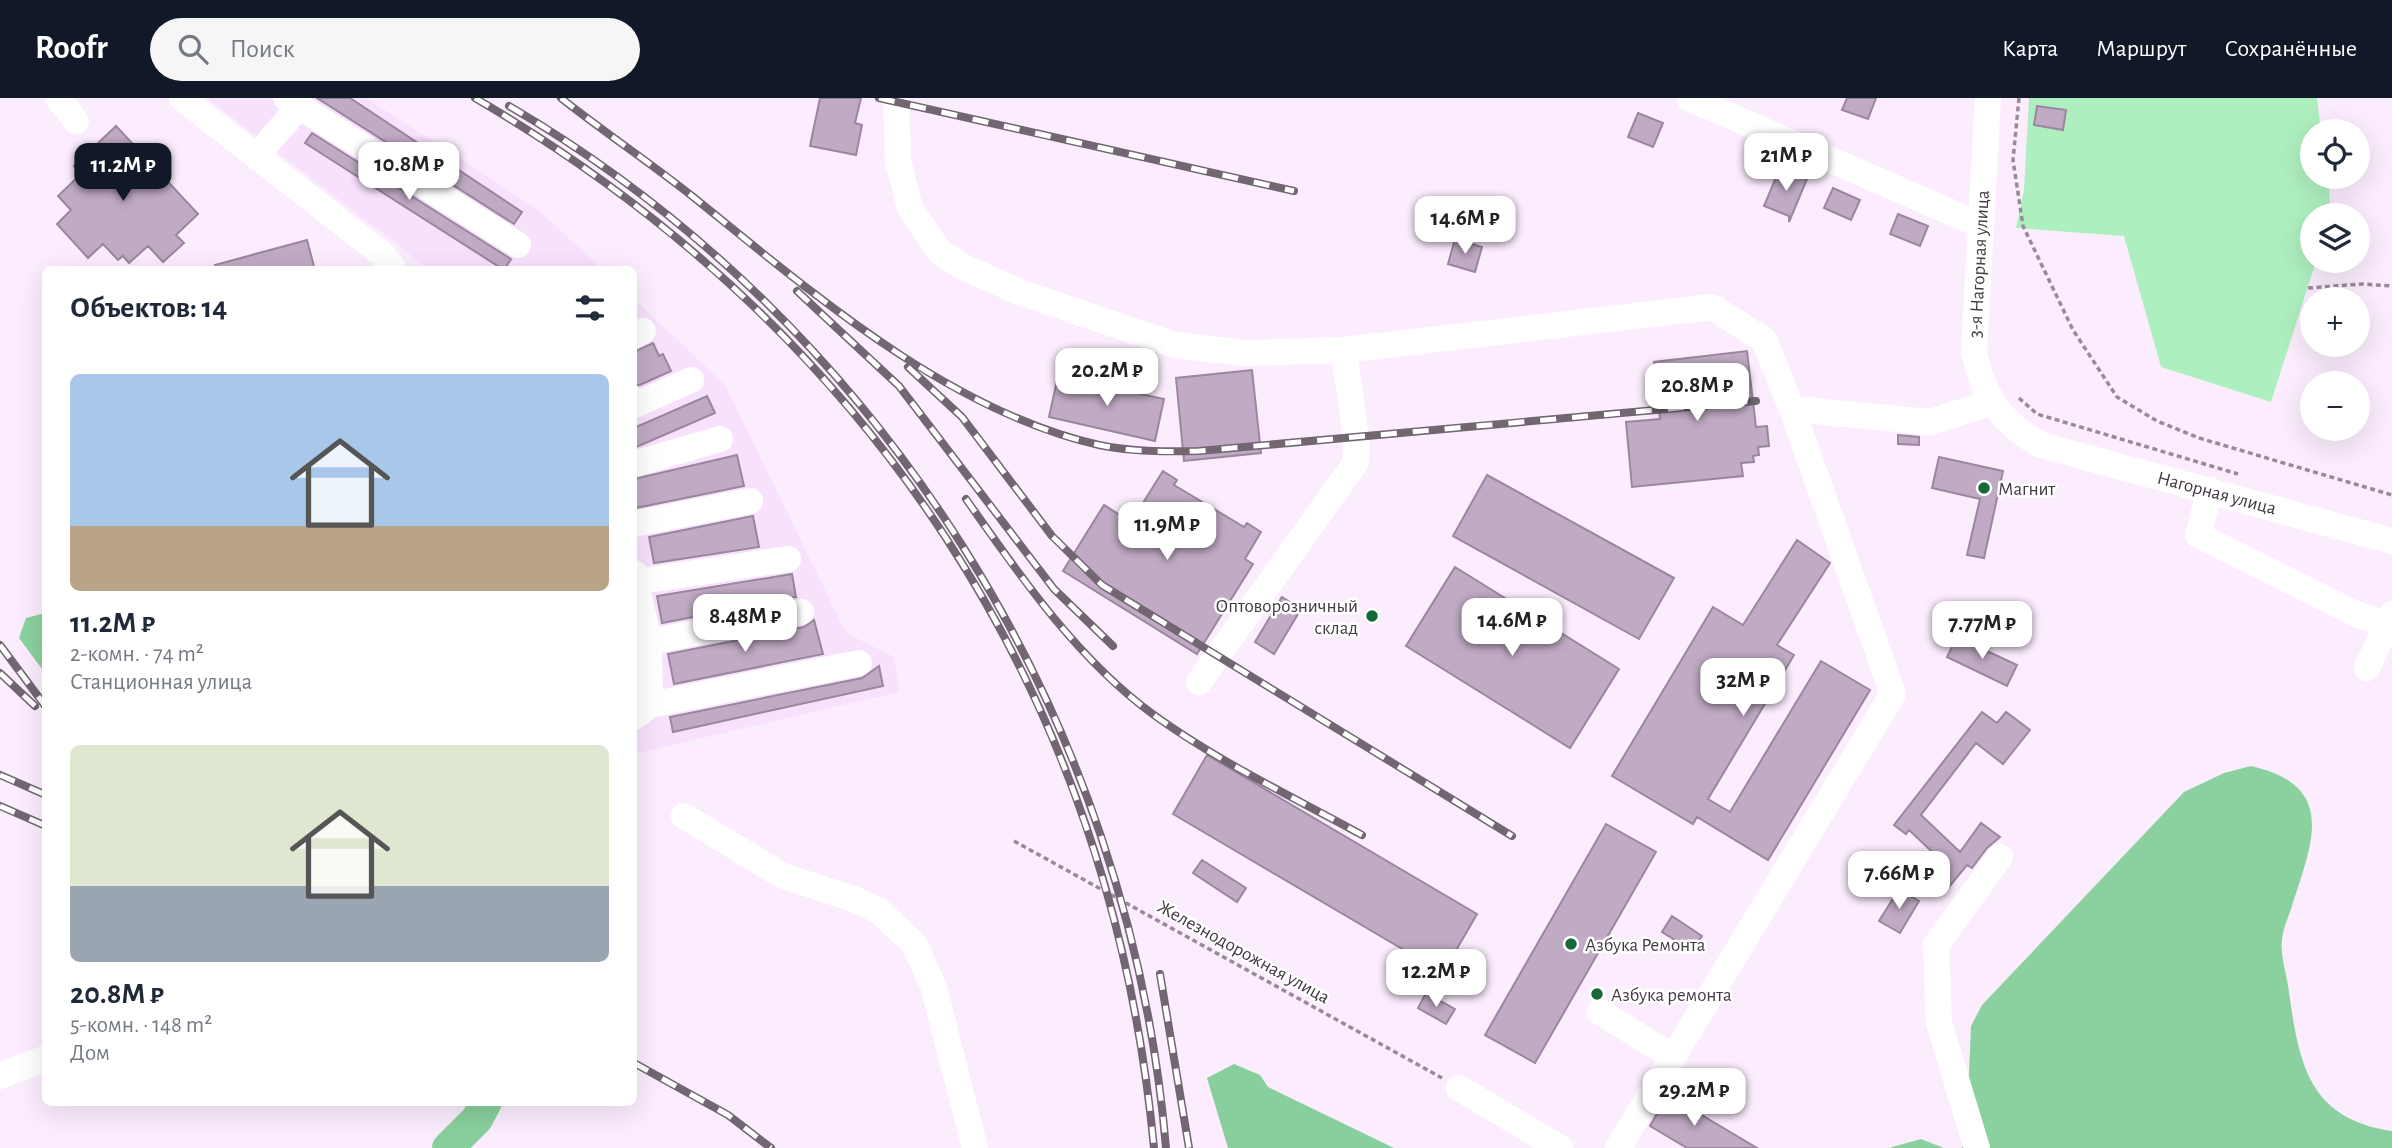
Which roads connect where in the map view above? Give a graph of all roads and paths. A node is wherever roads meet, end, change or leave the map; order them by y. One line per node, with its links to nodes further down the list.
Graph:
1 (58, 98): 8 (street)
2 (182, 98): 9 (street)
3 (896, 98): 15 (street)
4 (1689, 98): 10 (street)
5 (1988, 98): 10 (street, 3-я Нагорная улица)
6 (2019, 98): 26 (path)
7 (293, 102): 9 (street); 11 (street)
8 (76, 121)
9 (257, 155): 12 (street)
10 (1980, 225): 18 (street, 3-я Нагорная улица)
11 (518, 244)
12 (391, 266)
13 (2392, 286): 14 (path)
14 (2322, 287)
15 (1344, 350): 20 (street); 38 (street)
16 (691, 380): 19 (street)
17 (2018, 397): 24 (path)
18 (1990, 402): 20 (street); 22 (street, 3-я Нагорная улица)
19 (637, 404)
20 (1792, 409): 44 (street)
21 (720, 439): 23 (street)
22 (2041, 445): 25 (street, Нагорная улица)
23 (637, 463)
24 (2244, 476)
25 (2210, 490): 29 (street, Нагорная улица); 34 (street)
26 (2392, 495)
27 (750, 501): 28 (street)
28 (637, 523)
29 (2392, 541)
30 (788, 559): 31 (street)
31 (637, 577)
32 (637, 590): 35 (street)
33 (801, 612): 35 (street)
34 (2390, 619): 37 (street)
35 (649, 642): 39 (street)
36 (859, 663): 39 (street)
37 (2367, 668)
38 (1199, 682)
39 (642, 711)
40 (684, 816): 48 (street)
41 (1014, 841): 47 (path, Железнодорожная улица)
42 (2000, 858): 51 (street)
43 (1600, 1012): 44 (street)
44 (1673, 1058): 50 (street)
45 (42, 1060): 46 (street)
46 (0, 1076)
47 (1459, 1088): 49 (street)
48 (975, 1148)
49 (1560, 1148)
50 (1618, 1148)
51 (1977, 1148)

